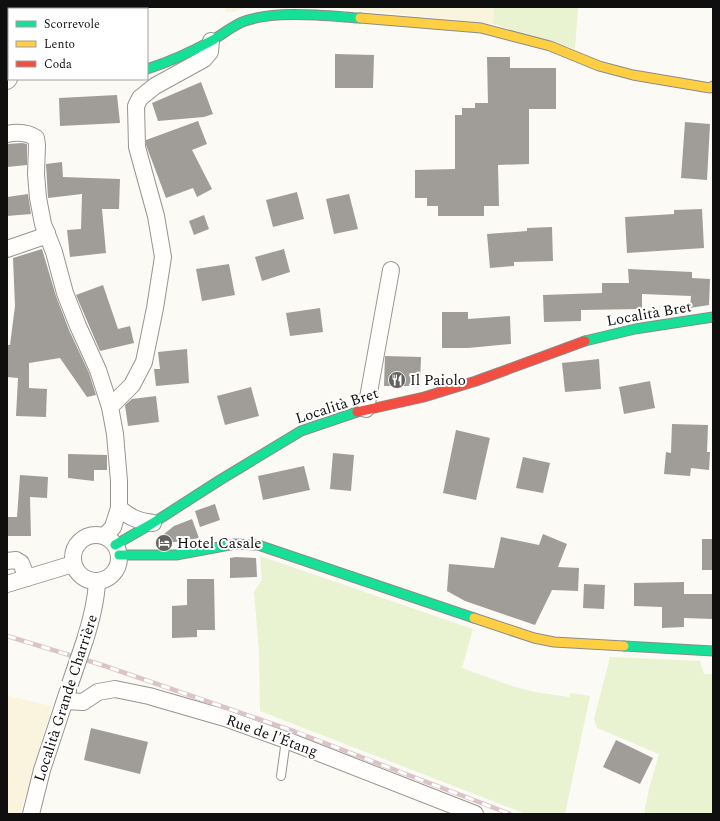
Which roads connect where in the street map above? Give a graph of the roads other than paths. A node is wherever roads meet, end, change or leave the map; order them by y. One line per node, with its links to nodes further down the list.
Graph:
1 (257, 7): 2 (street)
2 (244, 21): 3 (street); 5 (street)
3 (211, 41): 4 (street); 11 (street)
4 (148, 69)
5 (713, 86)
6 (7, 134): 7 (street)
7 (47, 233): 8 (street); 11 (street)
8 (7, 249)
9 (391, 270): 12 (street)
10 (710, 317): 12 (street, Località Bret)
11 (110, 407): 13 (street)
12 (366, 409): 14 (street, Località Bret)
13 (119, 508): 14 (street); 15 (street)
14 (154, 523): 15 (street, Località Bret)
15 (113, 546): 17 (street); 19 (street); 21 (street)
16 (7, 561): 18 (street)
17 (73, 564): 18 (street); 19 (street)
18 (27, 578): 20 (street)
19 (97, 582): 22 (street, Località Grande Charrière, bridge)
20 (7, 584)
21 (713, 651)
22 (64, 701): 23 (street, Rue de l'Étang); 25 (street, Località Grande Charrière)
23 (286, 740): 24 (lane); 27 (street, Rue de l'Étang)
24 (281, 776)
25 (31, 814): 26 (lane, Località Grande Charrière)
26 (40, 814)
27 (475, 814)

